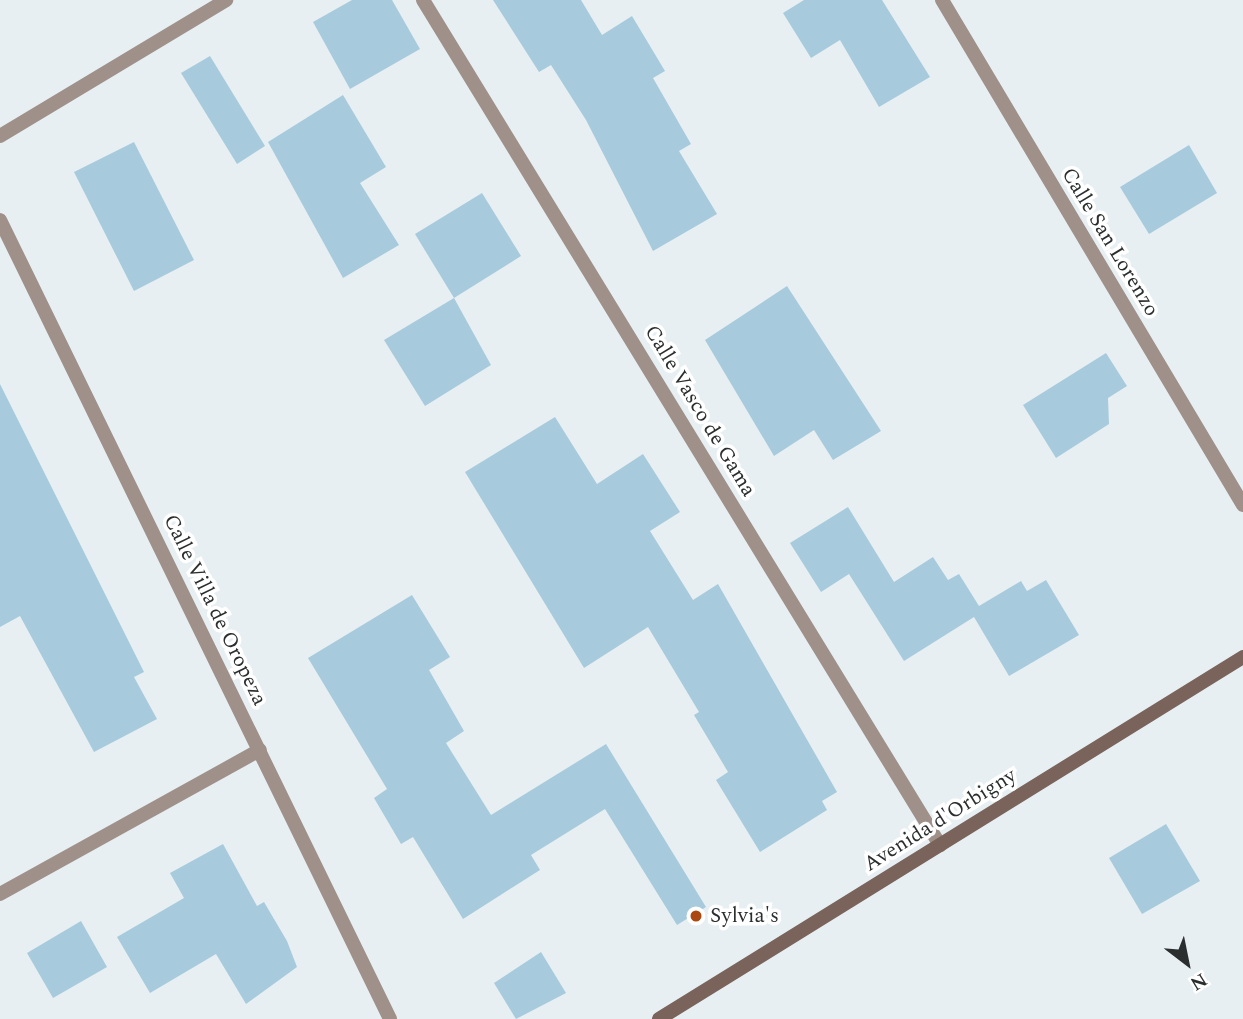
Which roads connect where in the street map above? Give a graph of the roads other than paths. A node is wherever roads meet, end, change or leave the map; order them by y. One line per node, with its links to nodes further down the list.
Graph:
1 (226, 0): 4 (street)
2 (423, 0): 9 (street, Calle Vasco de Gama)
3 (942, 0): 6 (street, Calle San Lorenzo)
4 (0, 136)
5 (0, 220): 8 (street, Calle Villa de Oropeza)
6 (1243, 505)
7 (1243, 657): 9 (main road, Avenida d'Orbigny)
8 (260, 750): 10 (street); 11 (street, Calle Villa de Oropeza)
9 (940, 845): 12 (main road, Avenida d'Orbigny)
10 (0, 894)
11 (390, 1019)
12 (659, 1019)

